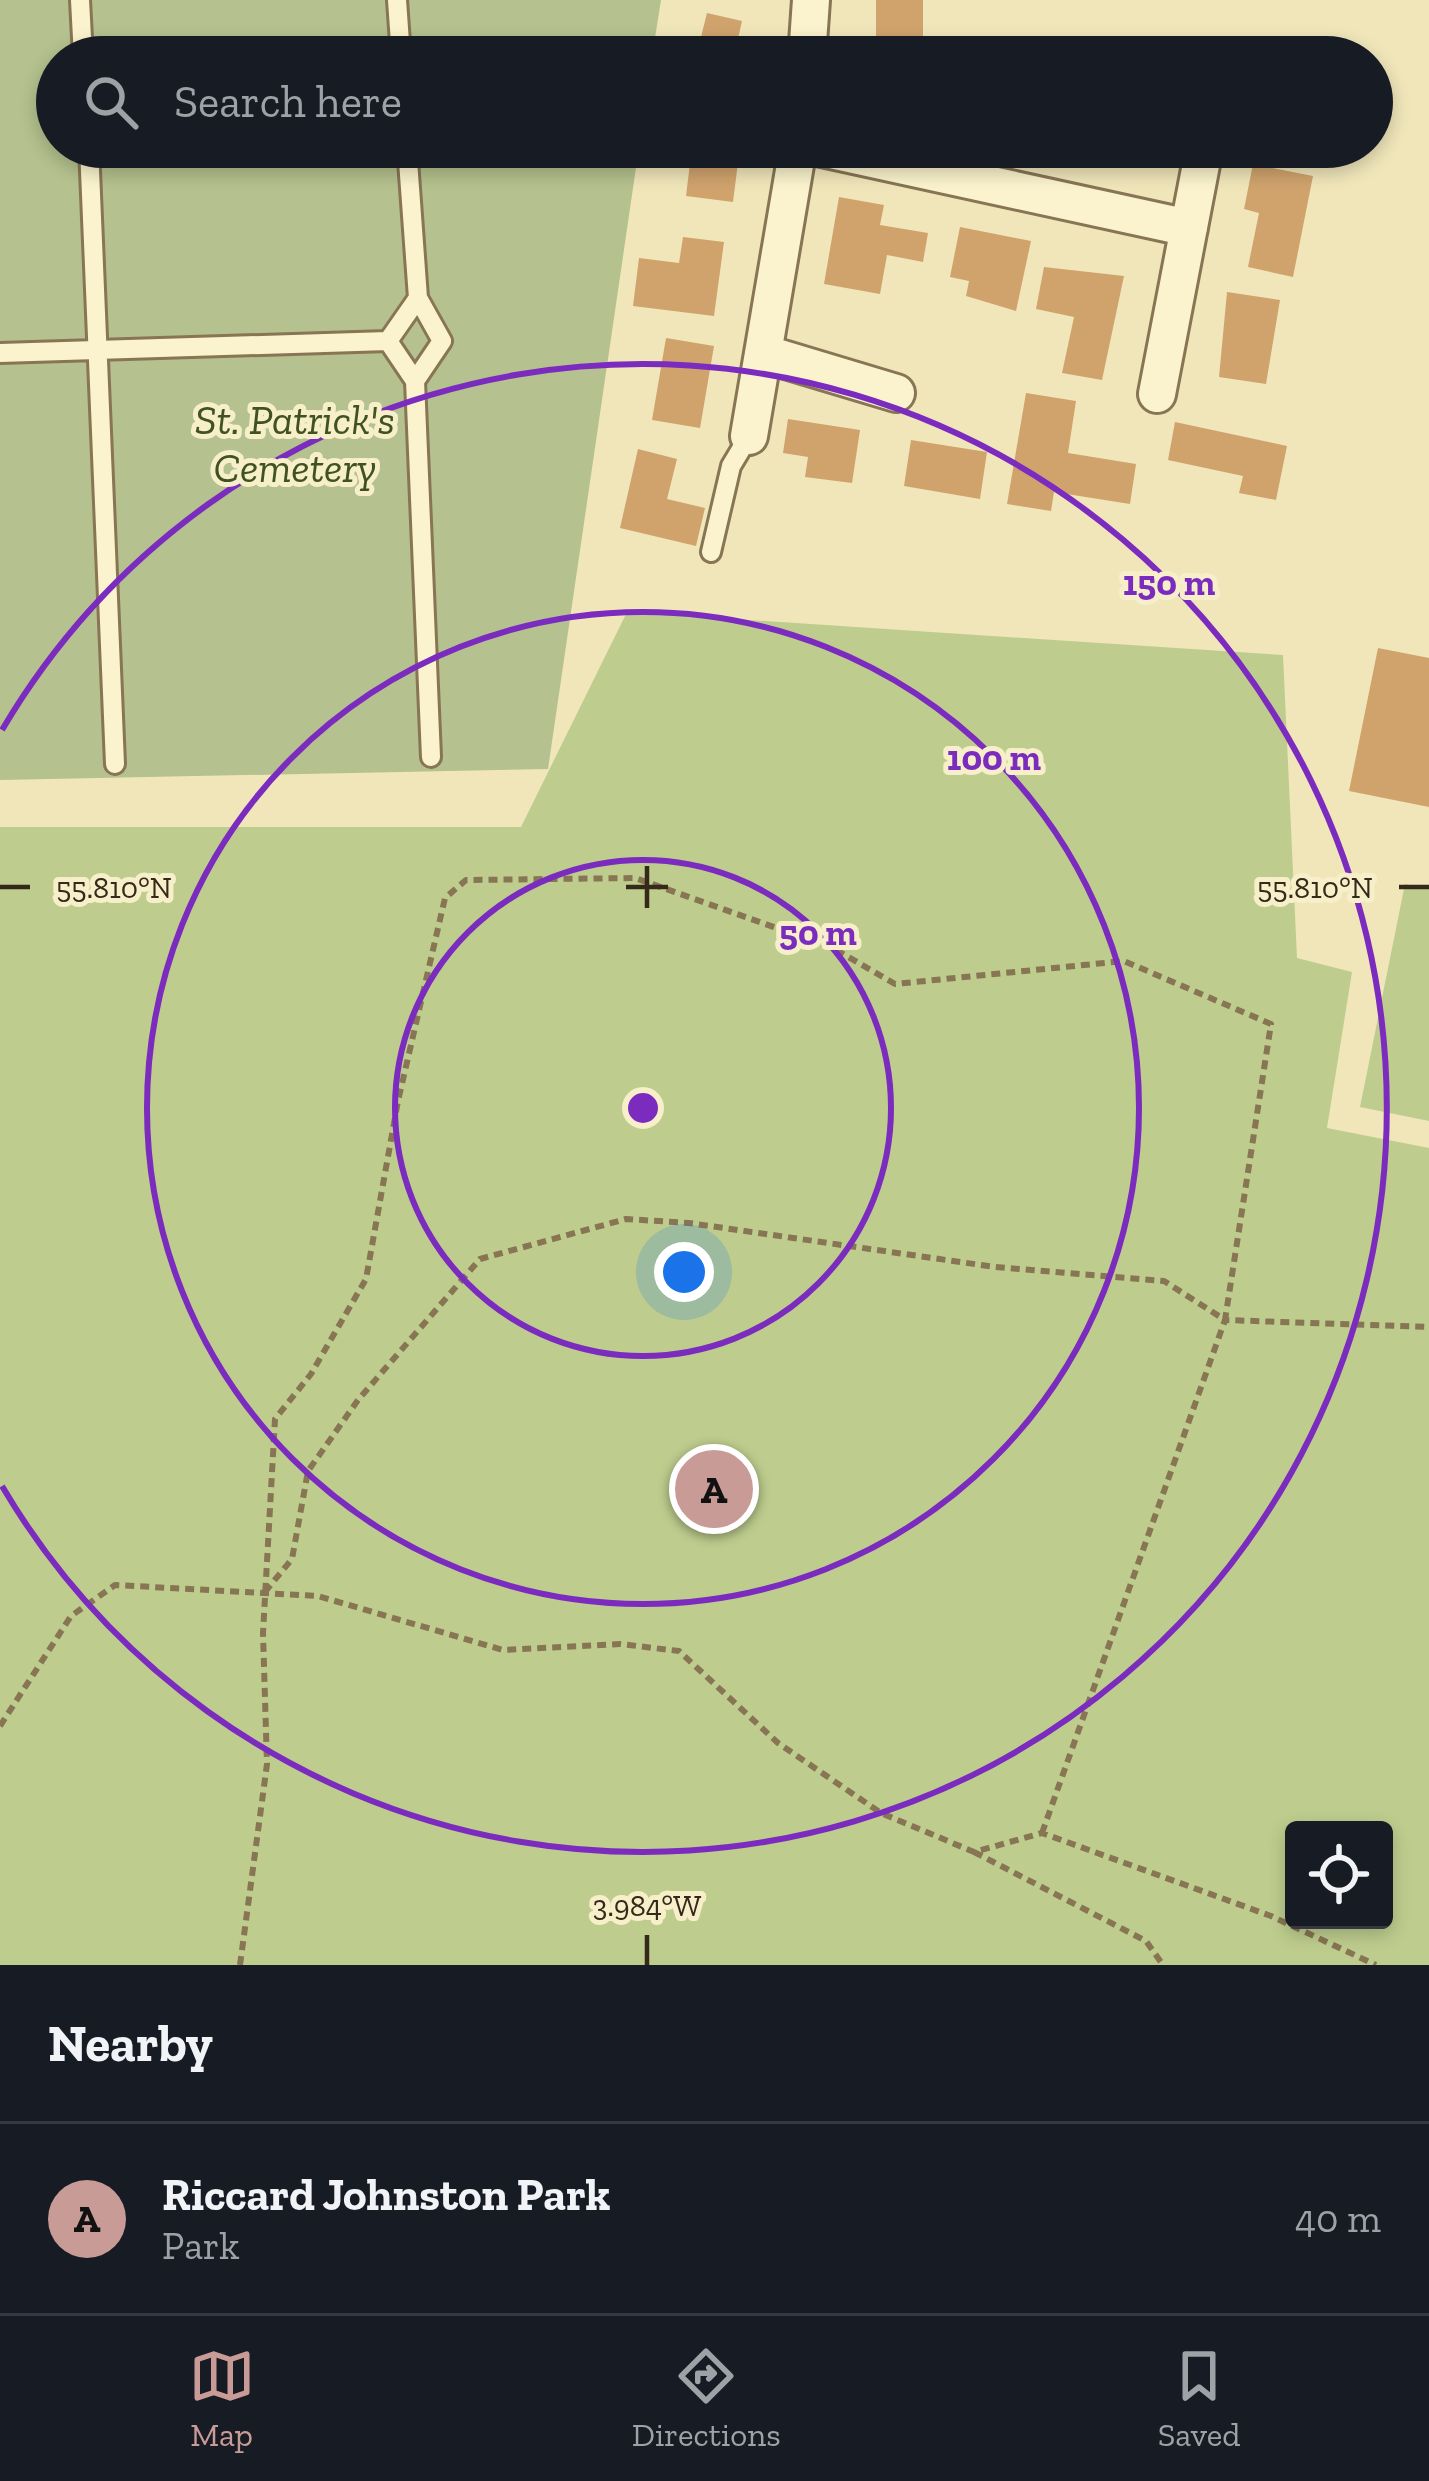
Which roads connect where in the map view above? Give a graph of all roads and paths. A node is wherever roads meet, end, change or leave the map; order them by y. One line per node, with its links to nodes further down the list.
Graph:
1 (80, 0): 4 (lane)
2 (397, 0): 5 (lane)
3 (812, 0): 6 (street)
4 (82, 36)
5 (400, 36)
6 (809, 36)
7 (90, 168): 15 (lane)
8 (409, 168): 13 (lane)
9 (795, 168): 17 (street)
10 (913, 168): 12 (street)
11 (1200, 168): 12 (street)
12 (1189, 228): 20 (street)
13 (418, 298): 14 (lane); 18 (lane)
14 (388, 341): 15 (lane); 18 (lane)
15 (101, 350): 16 (lane); 24 (lane)
16 (0, 353)
17 (763, 353): 19 (street); 21 (street)
18 (415, 381): 23 (lane)
19 (896, 393)
20 (1157, 394)
21 (749, 436): 22 (lane)
22 (711, 552)
23 (431, 757)
24 (115, 764)
25 (1226, 1320): 26 (path); 27 (path); 27 (path); 29 (path)
26 (1429, 1328)
27 (264, 1593): 28 (path); 30 (path); 31 (path)
28 (0, 1726)
29 (1042, 1833): 30 (path); 33 (path)
30 (974, 1852): 32 (path)
31 (240, 1965)
32 (1162, 1965)
33 (1376, 1965)

